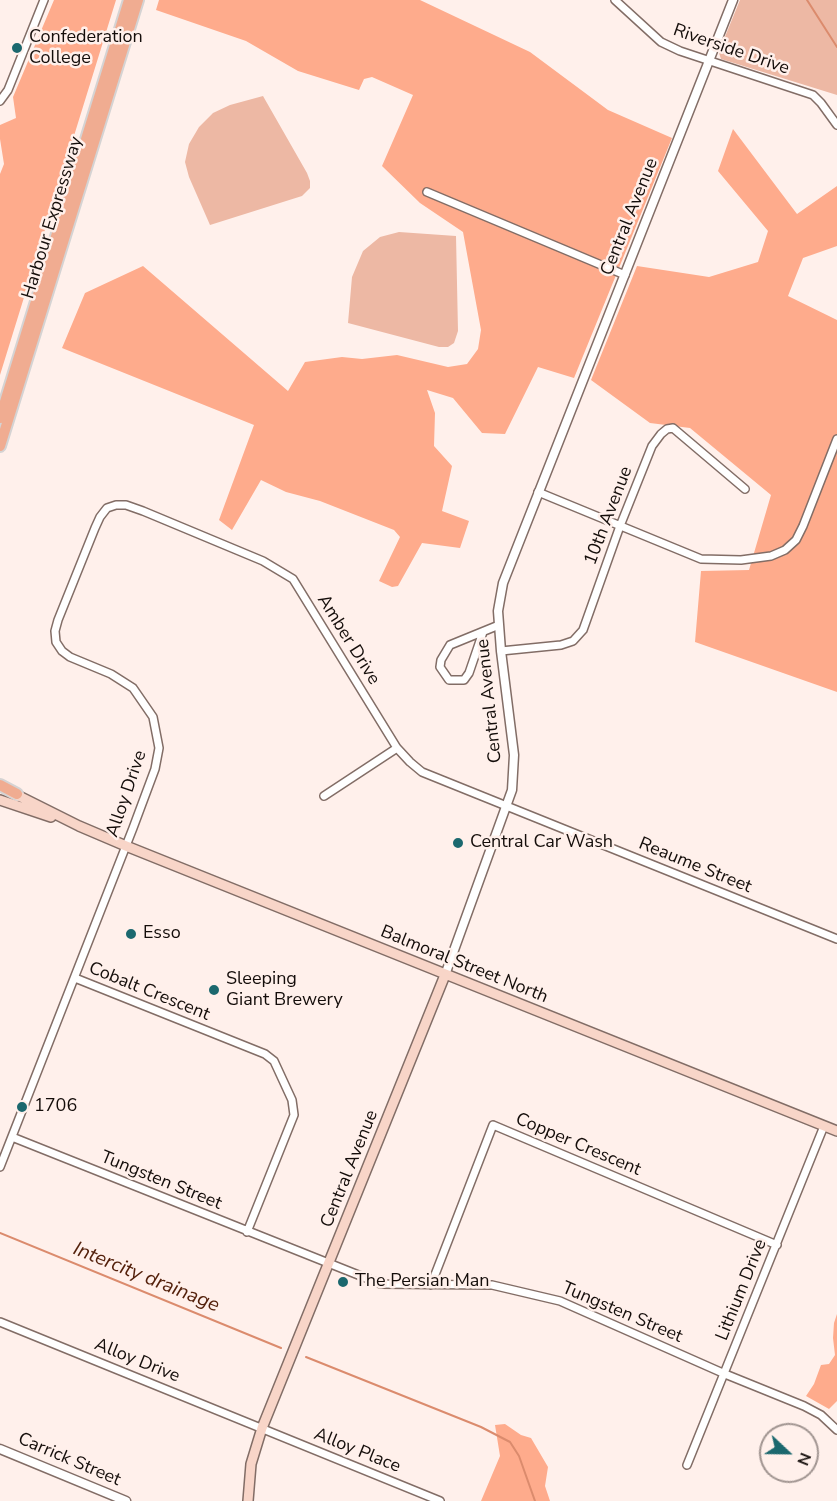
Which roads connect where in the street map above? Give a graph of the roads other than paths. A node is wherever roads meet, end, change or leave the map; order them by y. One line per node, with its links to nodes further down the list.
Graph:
1 (44, 0): 7 (street)
2 (129, 0): 11 (main road, Harbour Expressway)
3 (138, 0): 13 (main road, Harbour Expressway)
4 (615, 0): 6 (street, Riverside Drive)
5 (734, 0): 6 (street, Central Avenue)
6 (710, 60): 8 (street, Riverside Drive); 10 (street, Central Avenue)
7 (0, 101)
8 (837, 125)
9 (427, 192): 10 (street)
10 (625, 275): 15 (street, Central Avenue)
11 (0, 418)
12 (837, 439): 17 (street)
13 (0, 446)
14 (745, 489): 17 (street, 10th Avenue)
15 (538, 492): 17 (street); 18 (street, Central Avenue)
16 (143, 511): 21 (street, Amber Drive); 28 (street, Alloy Drive)
17 (620, 526): 20 (street, 10th Avenue)
18 (499, 625): 19 (street); 20 (street, Central Avenue)
19 (483, 632): 19 (street)
20 (501, 651): 26 (street, Central Avenue)
21 (398, 748): 24 (street); 26 (street, Amber Drive)
22 (0, 786): 23 (main road)
23 (17, 794): 27 (main road, Balmoral Street North)
24 (324, 796)
25 (0, 800): 27 (main road, Balmoral Street North)
26 (508, 807): 29 (street, Reaume Street); 30 (street, Central Avenue)
27 (79, 826): 28 (main road, Balmoral Street North)
28 (126, 846): 30 (main road, Balmoral Street North); 31 (street, Alloy Drive)
29 (837, 939)
30 (445, 975): 32 (main road, Balmoral Street North); 38 (main road, Central Avenue)
31 (75, 978): 34 (street, Alloy Drive); 36 (street, Cobalt Crescent)
32 (824, 1126): 33 (main road, Balmoral Street North); 37 (street, Lithium Drive)
33 (837, 1131)
34 (12, 1137): 35 (street, Alloy Drive); 36 (street, Tungsten Street)
35 (0, 1167)
36 (248, 1232): 38 (street, Tungsten Street)
37 (777, 1245): 39 (street, Copper Crescent); 41 (street, Lithium Drive)
38 (329, 1264): 39 (street, Tungsten Street); 42 (main road, Central Avenue)
39 (431, 1285): 41 (street, Tungsten Street)
40 (0, 1322): 42 (street, Alloy Drive)
41 (725, 1374): 43 (street, Tungsten Street); 45 (street, Lithium Drive)
42 (262, 1428): 47 (main road, Central Avenue); 48 (street, Alloy Place)
43 (837, 1430)
44 (0, 1449): 46 (street, Carrick Street)
45 (687, 1465)
46 (126, 1501)
47 (248, 1501)
48 (440, 1501)

